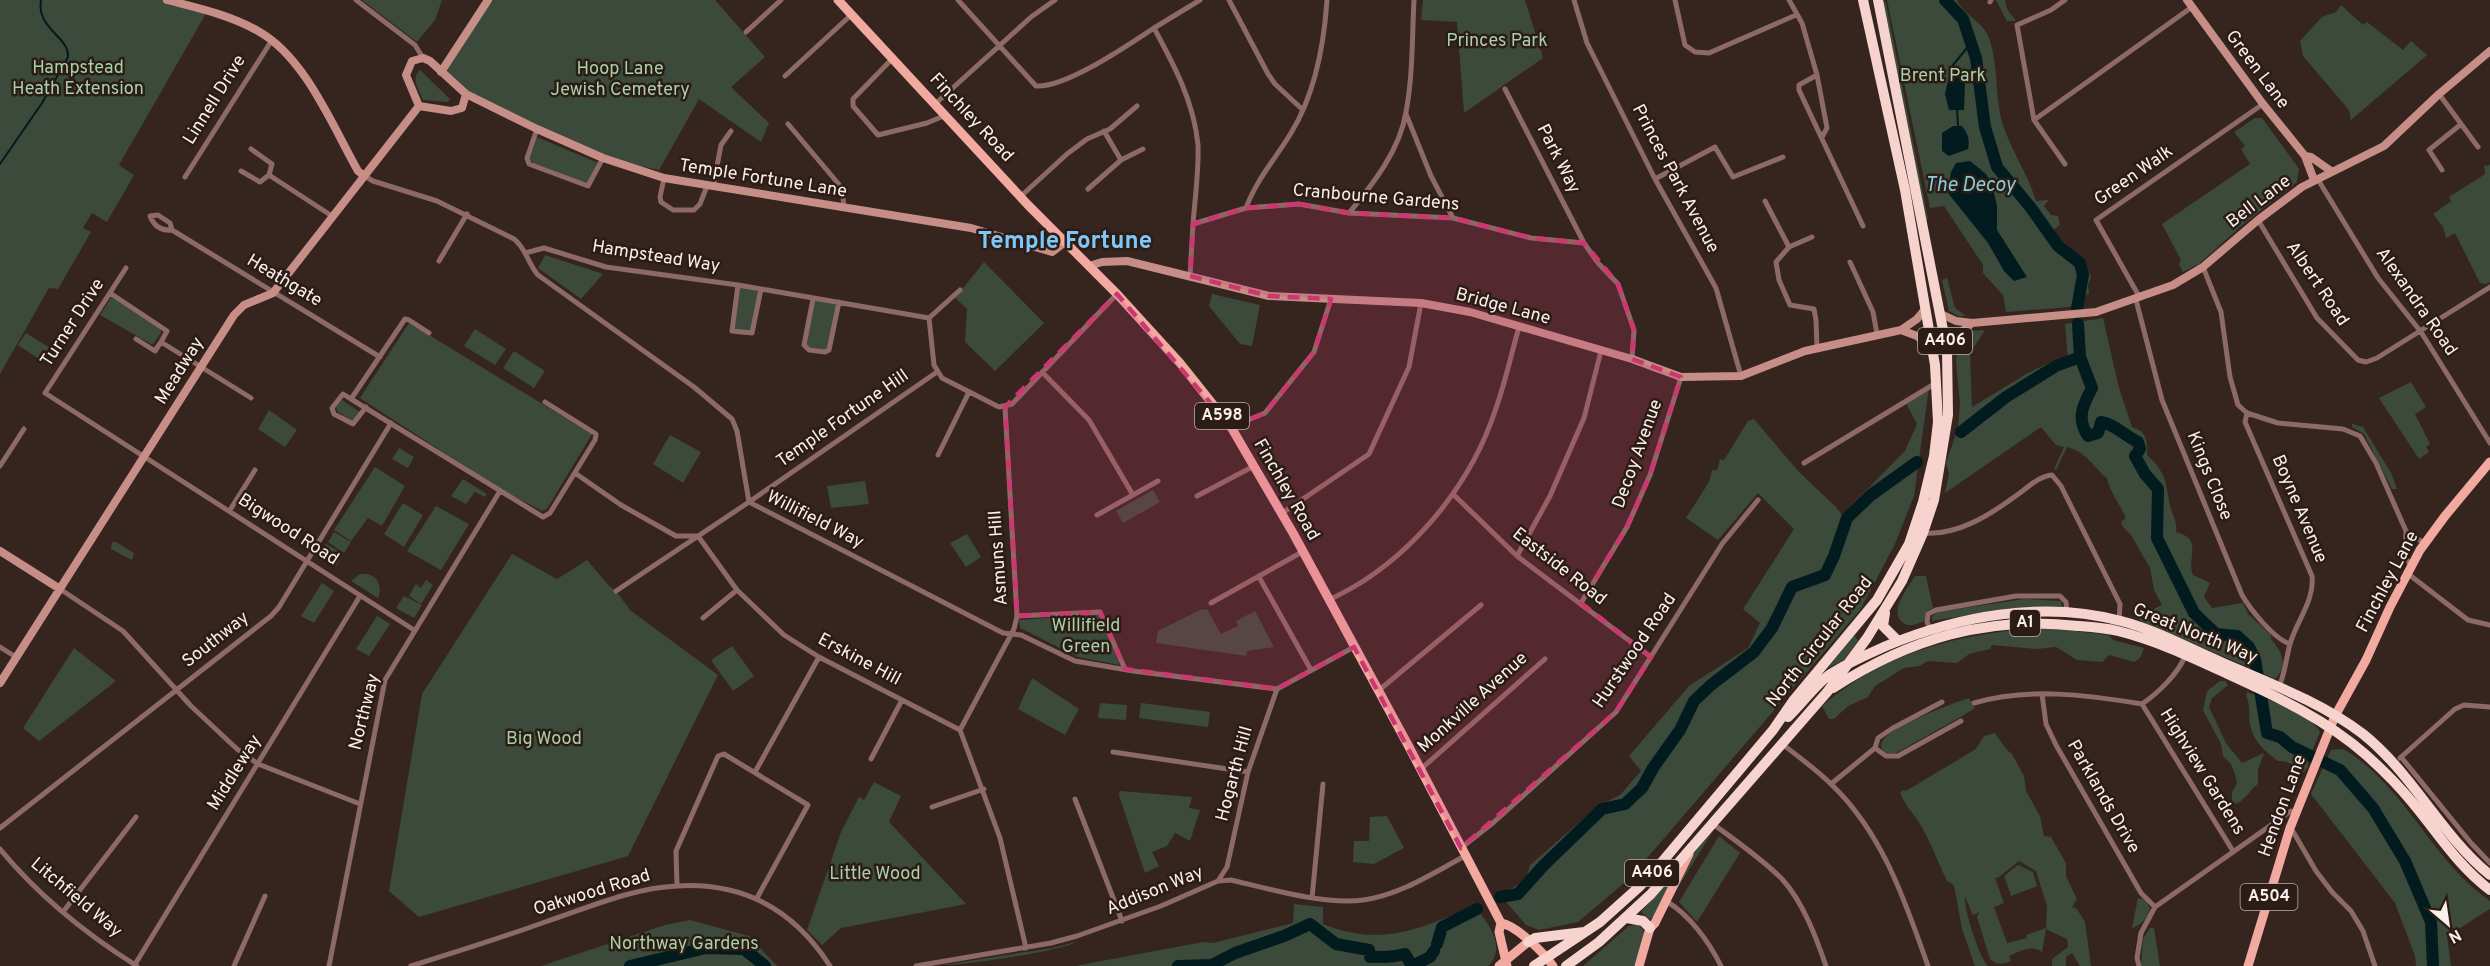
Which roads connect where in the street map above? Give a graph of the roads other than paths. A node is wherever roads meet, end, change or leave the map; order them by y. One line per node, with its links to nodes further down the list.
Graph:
1 (167, 0): 23 (street)
2 (356, 0): 26 (street)
3 (488, 0): 28 (street)
4 (781, 0): 22 (street)
5 (958, 0): 24 (street)
6 (1055, 0): 24 (street)
7 (1200, 0): 21 (street)
8 (1229, 0): 38 (street)
9 (1327, 0): 38 (street)
10 (1414, 0): 39 (street)
11 (1574, 0): 63 (street, Princes Park Avenue)
12 (1675, 0): 20 (street)
13 (1790, 0): 20 (street)
14 (1863, 0): 102 (highway, North Circular Road / A406)
15 (1878, 0): 103 (highway, North Circular Road / A406)
16 (2065, 0): 41 (street)
17 (840, 1): 19 (main road, Finchley Road / A598)
18 (2189, 4): 35 (street, Green Lane); 41 (street)
19 (851, 15): 27 (main road, Finchley Road / A598); 30 (street)
20 (1796, 15): 29 (street)
21 (1154, 28): 24 (street); 76 (street)
22 (746, 32)
23 (272, 40): 60 (street); 61 (street, Linnell Drive)
24 (999, 46): 34 (street)
25 (2490, 51): 33 (street, Bell Lane)
26 (423, 58): 28 (street, Temple Fortune Lane); 36 (street)
27 (893, 58): 34 (main road, Finchley Road / A598); 40 (street)
28 (441, 72): 32 (street, Temple Fortune Lane)
29 (1816, 75): 47 (street); 47 (street)
30 (785, 76)
31 (1505, 89): 81 (street, Park Way)
32 (466, 94): 36 (street); 44 (street, Temple Fortune Lane)
33 (2439, 94): 43 (street); 58 (street, Bell Lane)
34 (935, 104): 40 (main road, Finchley Road / A598)
35 (2263, 104): 51 (street, Green Lane); 99 (street, Green Walk)
36 (419, 106): 60 (street)
37 (1137, 106): 46 (street)
38 (1303, 110): 70 (street)
39 (1406, 114): 71 (street); 74 (street)
40 (946, 115): 67 (main road, Finchley Road / A598)
41 (2034, 120): 55 (street)
42 (789, 124): 69 (street)
43 (2460, 125): 48 (street); 56 (street)
44 (537, 129): 53 (street, Temple Fortune Lane); 53 (street)
45 (731, 131): 65 (street)
46 (1104, 131): 54 (street); 67 (street)
47 (1822, 137): 77 (street)
48 (2478, 147)
49 (251, 149): 59 (street)
50 (1143, 149): 54 (street)
51 (2305, 156): 58 (street, Green Lane); 64 (street, Green Lane)
52 (1783, 157): 63 (street)
53 (603, 158): 62 (street, Temple Fortune Lane)
54 (1121, 160): 66 (street)
55 (2066, 164)
56 (2442, 170)
57 (241, 171): 59 (street)
58 (2331, 171): 64 (street, Bell Lane)
59 (269, 175): 73 (street)
60 (363, 175): 72 (street); 73 (street)
61 (185, 177)
62 (664, 178): 65 (street, Temple Fortune Lane); 65 (street)
63 (1655, 179): 122 (street, Princes Park Avenue)
64 (2316, 179): 75 (street, Bell Lane); 108 (street, Alexandra Road)
65 (710, 186): 69 (street, Temple Fortune Lane)
66 (1088, 189)
67 (1020, 196): 80 (main road, Finchley Road / A598)
68 (1765, 201): 82 (street)
69 (844, 207): 80 (street, Temple Fortune Lane)
70 (1246, 208): 71 (street, Cranbourne Gardens); 76 (street, Cranbourne Gardens)
71 (1350, 213): 74 (street, Cranbourne Gardens)
72 (467, 214): 83 (street); 84 (street)
73 (332, 216): 95 (street)
74 (1453, 218): 81 (street, Cranbourne Gardens)
75 (2258, 220): 87 (street, Bell Lane); 108 (street, Albert Road)
76 (1193, 224): 89 (street)
77 (1863, 226)
78 (172, 230): 95 (street, Heathgate)
79 (1812, 237): 82 (street)
80 (1065, 243): 86 (main road, Finchley Road / A598)
81 (1584, 243): 118 (street)
82 (1789, 247): 113 (street)
83 (525, 254): 90 (street, Hampstead Way); 151 (street, Willifield Way)
84 (439, 261)
85 (1850, 262): 110 (street)
86 (1089, 266): 89 (street, Bridge Lane); 96 (main road, Finchley Road / A598)
87 (2203, 267): 99 (street, Bell Lane); 132 (street, Boyne Avenue)
88 (126, 268): 94 (street, Turner Drive)
89 (1190, 276): 98 (street, Bridge Lane)
90 (738, 285): 92 (street, Hampstead Way); 92 (street)
91 (2490, 287): 108 (street, Albert Road)
92 (761, 289): 97 (street, Hampstead Way)
93 (960, 290): 104 (street)
94 (110, 292): 112 (street); 126 (street, Turner Drive)
95 (273, 293): 117 (street, Heathgate); 119 (street, Meadway)
96 (1117, 294): 121 (street); 134 (main road, Finchley Road / A598)
97 (813, 299): 100 (street, Hampstead Way); 100 (street)
98 (1331, 299): 101 (street, Bridge Lane); 134 (street)
99 (2138, 299): 105 (street, Bell Lane); 183 (street, Kings Close)
100 (839, 302): 104 (street, Hampstead Way)
101 (1421, 303): 106 (street, Bridge Lane); 153 (street)
102 (1926, 306): 107 (street); 114 (highway, North Circular Road / A406)
103 (1941, 314): 105 (street); 115 (highway, North Circular Road / A406)
104 (929, 318): 120 (street)
105 (1972, 323): 115 (street)
106 (1520, 327): 116 (street, Bridge Lane); 147 (street)
107 (1901, 330): 110 (street, Bridge Lane); 114 (street)
108 (2421, 332): 136 (street, Alexandra Road)
109 (429, 333): 117 (street)
110 (1876, 334): 113 (street, Bridge Lane)
111 (136, 339): 112 (street)
112 (162, 342): 119 (street)
113 (1817, 348): 122 (street, Bridge Lane)
114 (1933, 348): 124 (highway, North Circular Road / A406)
115 (1947, 350): 156 (highway, North Circular Road / A406)
116 (1602, 351): 118 (street, Bridge Lane); 161 (street)
117 (380, 357): 128 (street)
118 (1632, 359): 123 (street, Bridge Lane)
119 (200, 367): 127 (street); 138 (street, Meadway)
120 (937, 372): 125 (street); 151 (street, Temple Fortune Hill)
121 (1042, 372): 131 (street); 148 (street)
122 (1741, 376): 123 (street, Bridge Lane)
123 (1681, 377): 171 (street, Decoy Avenue)
124 (1936, 382): 140 (street); 210 (highway, North Circular Road / A406)
125 (969, 392): 131 (street); 137 (street)
126 (45, 393): 138 (street, Bigwood Road)
127 (251, 398)
128 (351, 399): 130 (street); 130 (street)
129 (545, 402): 144 (street)
130 (366, 407): 133 (street)
131 (1005, 407): 175 (street, Asmuns Hill)
132 (2247, 412): 155 (street); 183 (street, Boyne Avenue)
133 (391, 423): 146 (street); 162 (street, Southway)
134 (1232, 428): 142 (main road, Finchley Road / A598)
135 (24, 429): 141 (street)
136 (2490, 443)
137 (938, 455)
138 (144, 457): 152 (street, Bigwood Road); 165 (street, Meadway)
139 (2490, 462): 158 (main road, Finchley Lane / A504)
140 (1804, 463)
141 (0, 466)
142 (1254, 466): 149 (street); 153 (main road, Finchley Road / A598)
143 (255, 470): 152 (street)
144 (575, 473): 146 (street); 157 (street)
145 (1158, 482): 148 (street)
146 (500, 491): 180 (street, Northway)
147 (1453, 494): 161 (street, Eastside Road); 169 (street)
148 (1133, 495): 154 (street)
149 (1197, 495)
150 (1758, 500): 189 (street, Hurstwood Road)
151 (749, 502): 157 (street, Temple Fortune Hill); 181 (street, Willifield Way)
152 (230, 510): 162 (street, Bigwood Road)
153 (1281, 514): 160 (main road, Finchley Road / A598)
154 (1097, 515)
155 (2406, 531): 158 (street); 163 (street)
156 (1923, 533): 172 (highway, North Circular Road / A406); 177 (street)
157 (698, 536): 166 (street, Erskine Hill); 167 (street, Temple Fortune Hill)
158 (2424, 543): 163 (main road, Finchley Lane / A504)
159 (0, 550): 165 (street)
160 (1302, 552): 164 (street); 169 (main road, Finchley Road / A598)
161 (1517, 556): 171 (street, Eastside Road)
162 (307, 560): 168 (street, Bigwood Road); 195 (street, Southway)
163 (2409, 569): 178 (street); 206 (main road, Finchley Lane / A504)
164 (1259, 577): 170 (street); 193 (street)
165 (60, 589): 187 (street, Meadway); 195 (street)
166 (737, 590): 176 (street); 188 (street, Erskine Hill)
167 (616, 591)
168 (360, 596): 180 (street, Bigwood Road); 216 (street, Middleway)
169 (1329, 600): 185 (main road, Finchley Road / A598)
170 (1211, 603)
171 (1581, 603): 189 (street, Eastside Road)
172 (1888, 604): 182 (highway); 191 (highway, North Circular Road / A406)
173 (1481, 605): 197 (street)
174 (2067, 614): 177 (highway, Great North Way / A1); 179 (highway, Great North Way / A1); 179 (street)
175 (1017, 616): 181 (street, Asmuns Hill); 192 (street)
176 (703, 618)
177 (2120, 621): 199 (highway, Great North Way / A1)
178 (2490, 625)
179 (1930, 629): 182 (highway, Great North Way / A1)
180 (414, 630): 224 (street, Northway)
181 (1010, 634): 192 (street, Willifield Way); 209 (street, Asmuns Hill)
182 (1898, 641): 191 (highway, Great North Way / A1)
183 (2290, 644): 199 (street, Boyne Avenue)
184 (0, 647): 187 (street)
185 (1354, 647): 193 (street); 197 (main road, Finchley Road / A598)
186 (2186, 655): 198 (highway, Great North Way / A1); 199 (highway, Great North Way / A1); 204 (street, Highview Gardens)
187 (16, 657): 194 (street, Meadway)
188 (819, 657): 201 (street, Erskine Hill); 218 (street)
189 (1651, 657): 234 (street, Hurstwood Road)
190 (1545, 659): 217 (street, Monkville Avenue)
191 (1847, 664): 198 (highway, North Circular Road / A406); 210 (highway, Great North Way / A1)
192 (1125, 669): 196 (street, Willifield Way)
193 (1311, 670): 196 (street)
194 (0, 682)
195 (176, 689): 216 (street); 229 (street, Southway)
196 (1277, 689): 219 (street, Hogarth Hill)
197 (1378, 691): 217 (main road, Finchley Road / A598)
198 (1828, 691): 211 (highway, North Circular Road / A406)
199 (2277, 691): 206 (highway, Great North Way / A1); 208 (highway, Great North Way / A1)
200 (2042, 694): 203 (street); 204 (street); 246 (street, Parklands Drive)
201 (902, 700): 209 (street, Erskine Hill); 214 (street)
202 (1942, 702): 212 (street)
203 (1974, 703)
204 (2142, 704): 233 (street, Highview Gardens)
205 (2490, 707): 215 (street)
206 (2335, 716): 208 (main road, Finchley Lane / A504); 215 (highway, Great North Way / A1)
207 (1961, 721): 212 (street)
208 (2330, 727): 226 (main road, Hendon Lane / A504); 241 (highway, Great North Way / A1)
209 (960, 730): 222 (street)
210 (1773, 730): 252 (highway, North Circular Road / A406)
211 (1781, 743): 221 (street); 228 (highway, North Circular Road / A406)
212 (1875, 748): 221 (street)
213 (1113, 752): 219 (street)
214 (871, 759)
215 (2398, 760): 235 (street, Great North Way); 237 (highway, Great North Way / A1)
216 (258, 764): 224 (street); 257 (street, Middleway)
217 (1421, 770): 234 (main road, Finchley Road / A598)
218 (755, 772): 240 (street); 243 (street)
219 (1248, 772): 236 (street, Hogarth Hill)
220 (1323, 783): 244 (street)
221 (1831, 784): 268 (street)
222 (984, 789): 225 (street); 254 (street)
223 (1075, 799): 249 (street)
224 (360, 804): 259 (street, Northway)
225 (932, 807)
226 (2296, 813): 230 (main road, Hendon Lane / A504); 233 (street)
227 (136, 818): 247 (street)
228 (1712, 823): 231 (highway, North Circular Road / A406); 267 (street)
229 (0, 828)
230 (2290, 828): 270 (main road, Hendon Lane / A504); 271 (street)
231 (1694, 843): 245 (main road); 248 (highway, North Circular Road / A406)
232 (0, 849): 247 (street, Litchfield Way)
233 (2233, 851): 246 (street)
234 (1463, 852): 244 (street, Addison Way); 250 (main road, Finchley Road / A598)
235 (2490, 863)
236 (1227, 867): 238 (street, Hogarth Hill); 239 (street, Hogarth Hill)
237 (2490, 875)
238 (1231, 880): 239 (street, Addison Way); 244 (street, Addison Way)
239 (1218, 881): 249 (street, Addison Way)
240 (677, 886): 243 (street, Oakwood Road); 260 (street, Oakwood Road)
241 (2490, 890)
242 (265, 896): 258 (street)
243 (757, 898): 261 (street, Oakwood Road)
244 (1312, 898)
245 (1666, 901): 251 (main road); 266 (street)
246 (2155, 907): 269 (street)
247 (63, 912): 257 (street, Litchfield Way)
248 (1627, 918): 251 (highway); 264 (highway, North Circular Road / A406)
249 (1122, 921): 254 (street, Addison Way)
250 (1501, 923): 253 (main road, Finchley Road / A598); 256 (main road, Finchley Road / A598)
251 (1650, 928): 265 (main road)
252 (1588, 932): 253 (highway); 255 (highway, North Circular Road / A406)
253 (1528, 942): 255 (main road, Finchley Road / A598); 256 (main road)
254 (1026, 948): 262 (street, Addison Way)
255 (1550, 962): 263 (highway, North Circular Road / A406)
256 (1504, 964)
257 (135, 966)
258 (234, 966)
259 (329, 966)
260 (411, 966)
261 (830, 966)
262 (919, 966)
263 (1534, 966)
264 (1566, 966)
265 (1639, 966)
266 (1721, 966)
267 (1826, 966)
268 (1928, 966)
269 (2139, 966)
270 (2248, 966)
271 (2375, 966)

